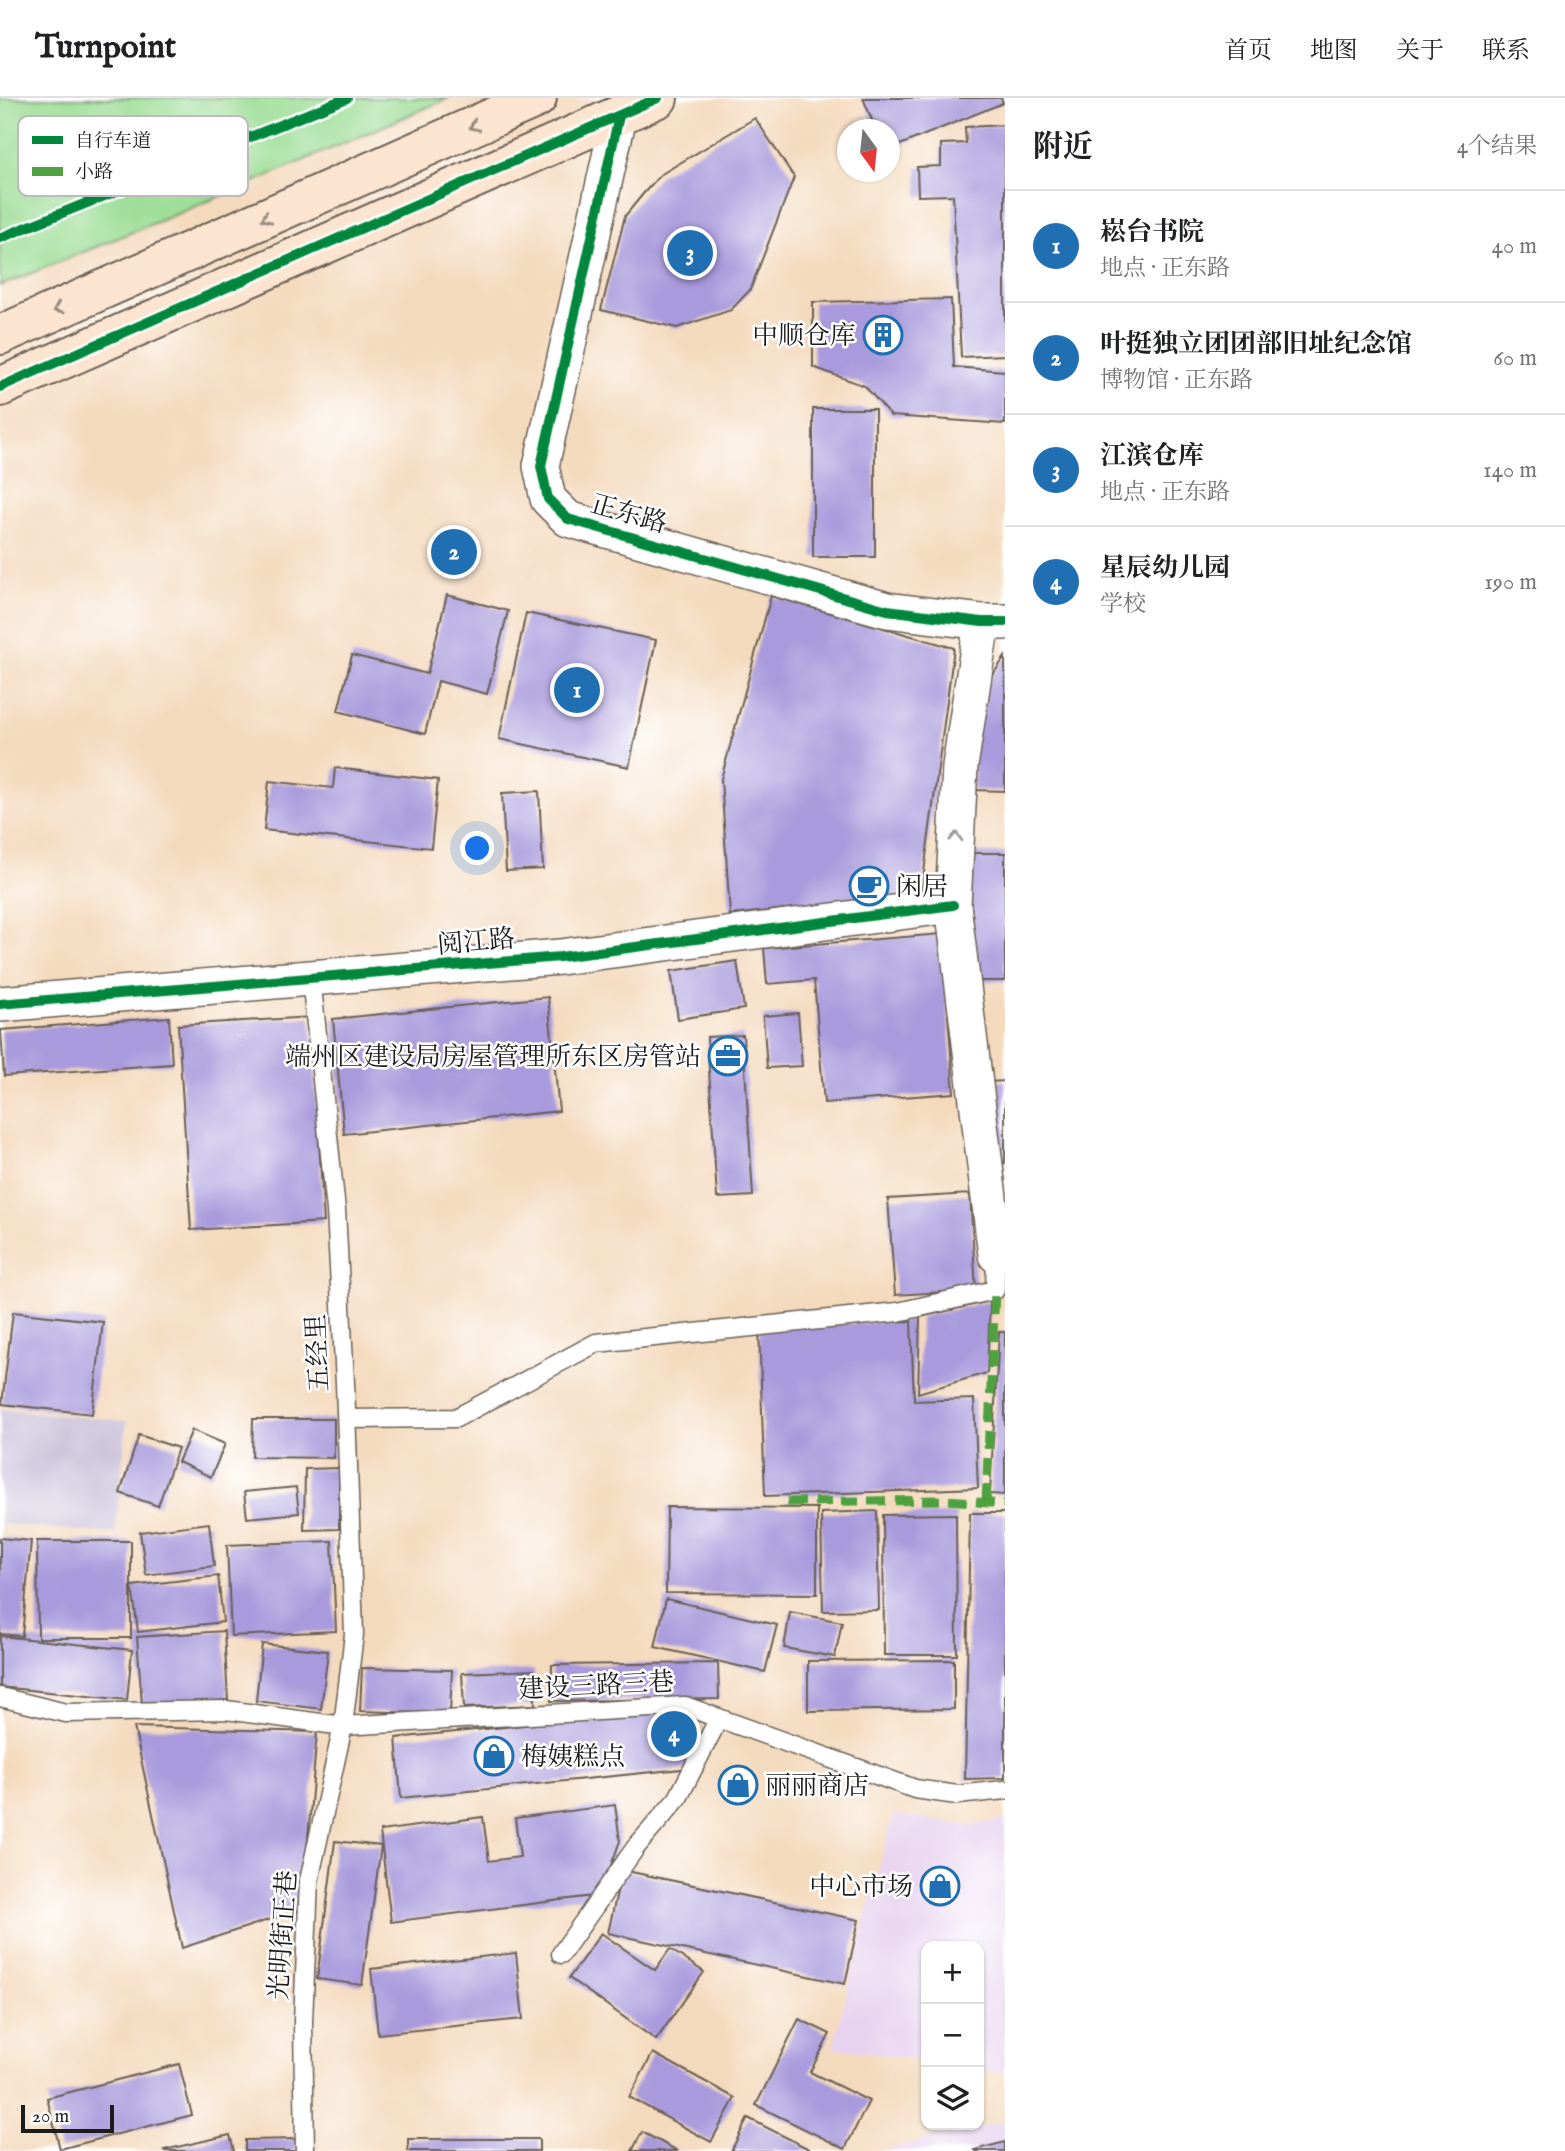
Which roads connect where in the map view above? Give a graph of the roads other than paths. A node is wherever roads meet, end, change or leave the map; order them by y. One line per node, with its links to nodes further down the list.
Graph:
1 (537, 98): 4 (main road, one-way to 4)
2 (658, 98): 3 (main road)
3 (619, 116): 5 (main road); 6 (street, 正东路)
4 (0, 335)
5 (0, 387)
6 (993, 622): 7 (street, one-way to 6)
7 (953, 905): 8 (street, 阅江路); 10 (street)
8 (311, 978): 9 (street, 阅江路); 11 (lane, 五经里)
9 (0, 1004)
10 (996, 1255): 11 (lane)
11 (347, 1419): 14 (lane, 五经里)
12 (0, 1697): 14 (lane, 建设三路三巷)
13 (719, 1718): 14 (lane, 建设三路三巷); 15 (lane, 建设三路三巷); 16 (lane)
14 (343, 1726): 17 (lane, 光明街正巷)
15 (1005, 1790)
16 (561, 1954)
17 (305, 2151)

